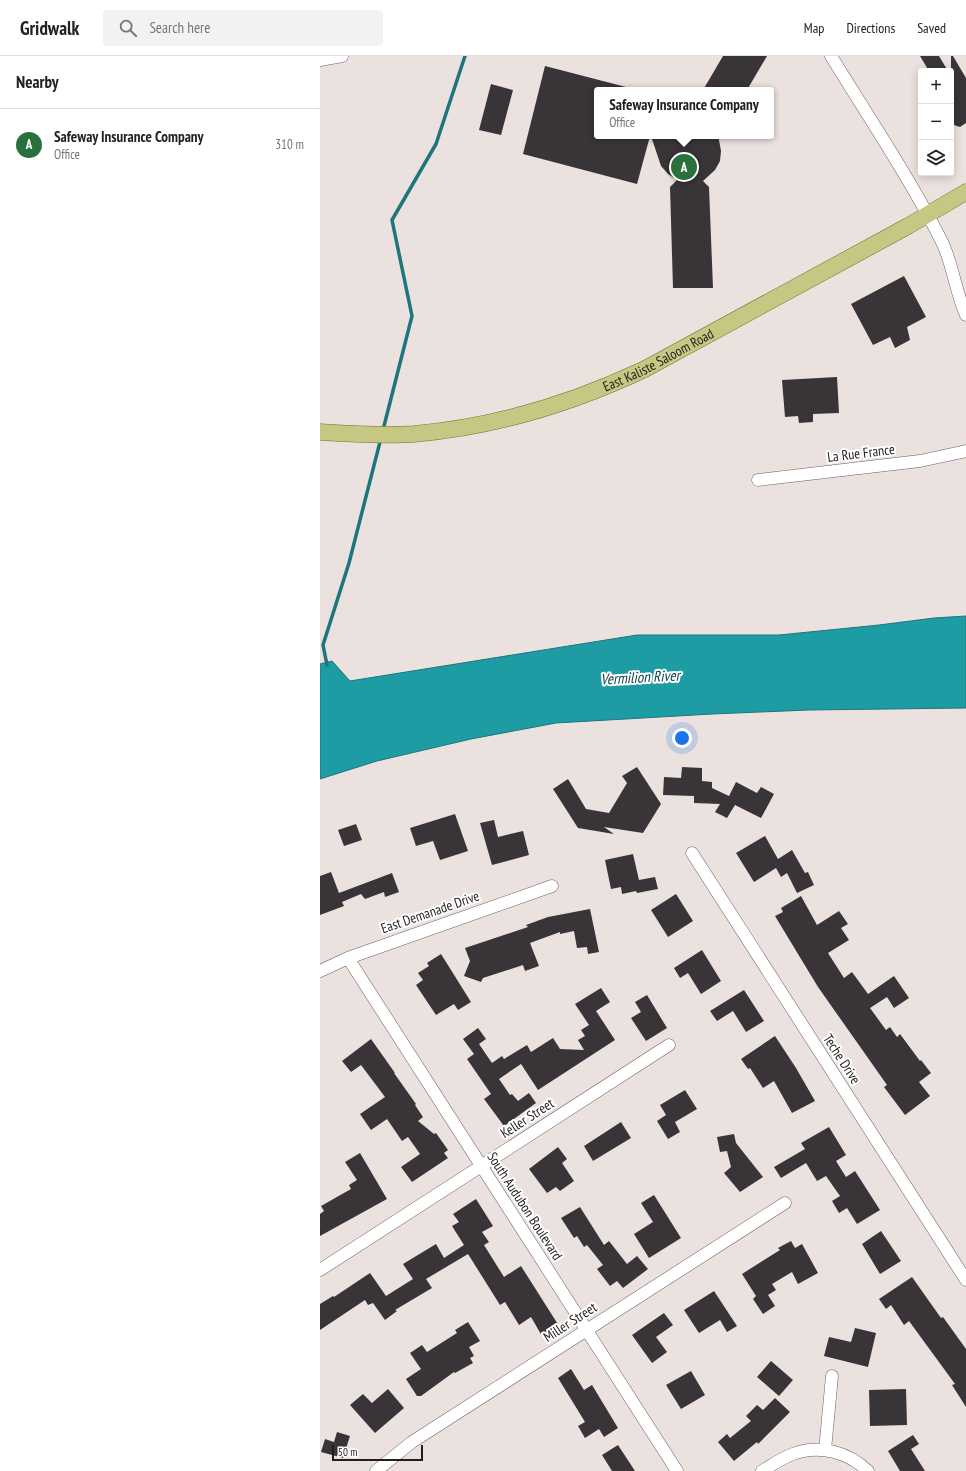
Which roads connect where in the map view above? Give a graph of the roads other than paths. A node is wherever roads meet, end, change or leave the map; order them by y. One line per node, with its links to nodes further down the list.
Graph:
1 (342, 56): 3 (street)
2 (831, 56): 5 (street)
3 (320, 60)
4 (966, 192): 5 (main road, East Kaliste Saloom Road)
5 (927, 215): 6 (street); 7 (main road, East Kaliste Saloom Road)
6 (966, 315)
7 (320, 432)
8 (966, 451): 9 (street, La Rue France)
9 (758, 480)
10 (692, 854): 18 (street, Teche Drive)
11 (552, 886): 12 (street, East Demanade Drive)
12 (348, 958): 13 (street, East Demanade Drive); 15 (street, South Audubon Boulevard)
13 (320, 972)
14 (669, 1045): 15 (street, Keller Street)
15 (481, 1166): 17 (street, Keller Street); 19 (street, South Audubon Boulevard)
16 (785, 1203): 19 (street, Miller Street)
17 (320, 1270)
18 (966, 1280)
19 (587, 1330): 22 (street, Miller Street); 23 (street, South Audubon Boulevard)
20 (832, 1376): 21 (street)
21 (825, 1450): 24 (street); 25 (street)
22 (376, 1471)
23 (677, 1471)
24 (762, 1471)
25 (868, 1471)

